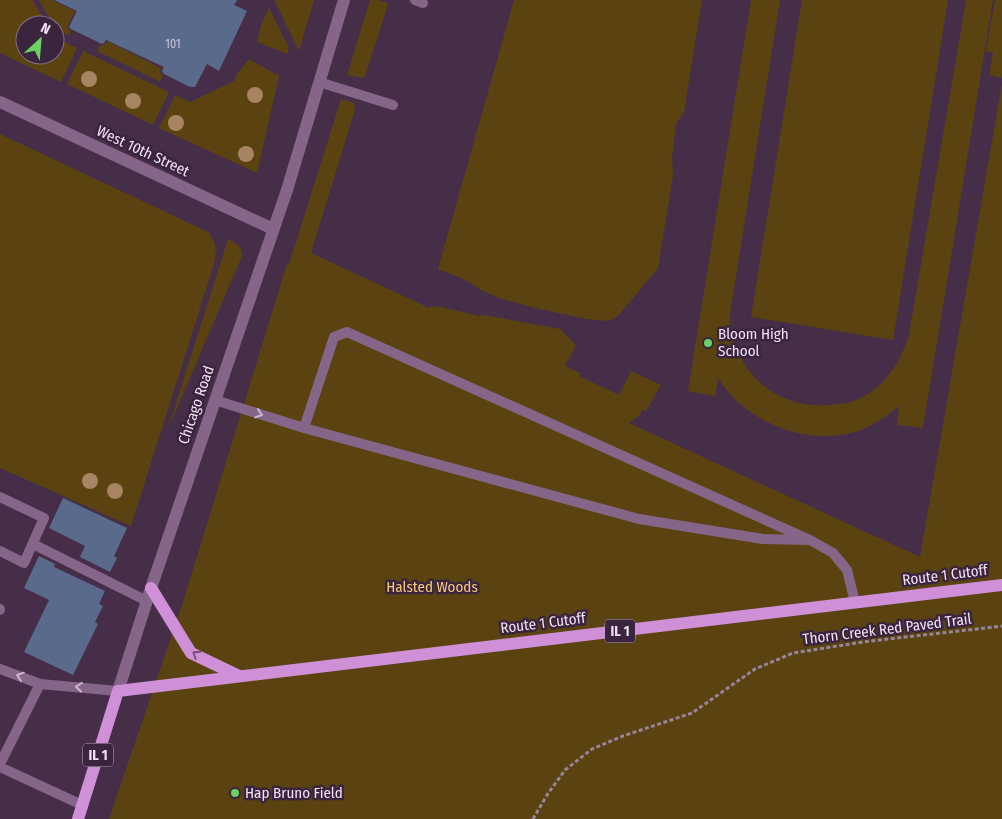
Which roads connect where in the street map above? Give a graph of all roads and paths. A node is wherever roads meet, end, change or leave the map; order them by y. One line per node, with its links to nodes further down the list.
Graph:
1 (344, 0): 2 (street, Chicago Road)
2 (319, 82): 4 (lane); 5 (street, Chicago Road)
3 (0, 102): 5 (street, West 10th Street)
4 (392, 104)
5 (273, 229): 6 (street, Chicago Road)
6 (215, 400): 7 (lane, one-way to 7); 13 (street, Chicago Road)
7 (304, 428): 9 (lane); 9 (lane)
8 (0, 497): 10 (lane)
9 (810, 540): 14 (lane)
10 (33, 544): 11 (lane); 13 (lane)
11 (0, 551)
12 (1002, 585): 14 (main road, Route 1 Cutoff / IL 1)
13 (149, 595): 17 (main road, one-way to 13); 19 (street, Chicago Road)
14 (855, 602): 17 (main road, Route 1 Cutoff / IL 1)
15 (1002, 626): 23 (path, Thorn Creek Red Paved Trail)
16 (0, 670): 18 (lane, one-way to 16)
17 (239, 676): 19 (main road, Route 1 Cutoff / IL 1)
18 (40, 684): 19 (lane, one-way to 18); 20 (lane)
19 (118, 691): 21 (main road, Chicago Road / IL 1)
20 (0, 766): 21 (lane)
21 (82, 805): 22 (main road, Chicago Road / IL 1)
22 (78, 819)
23 (533, 819)

